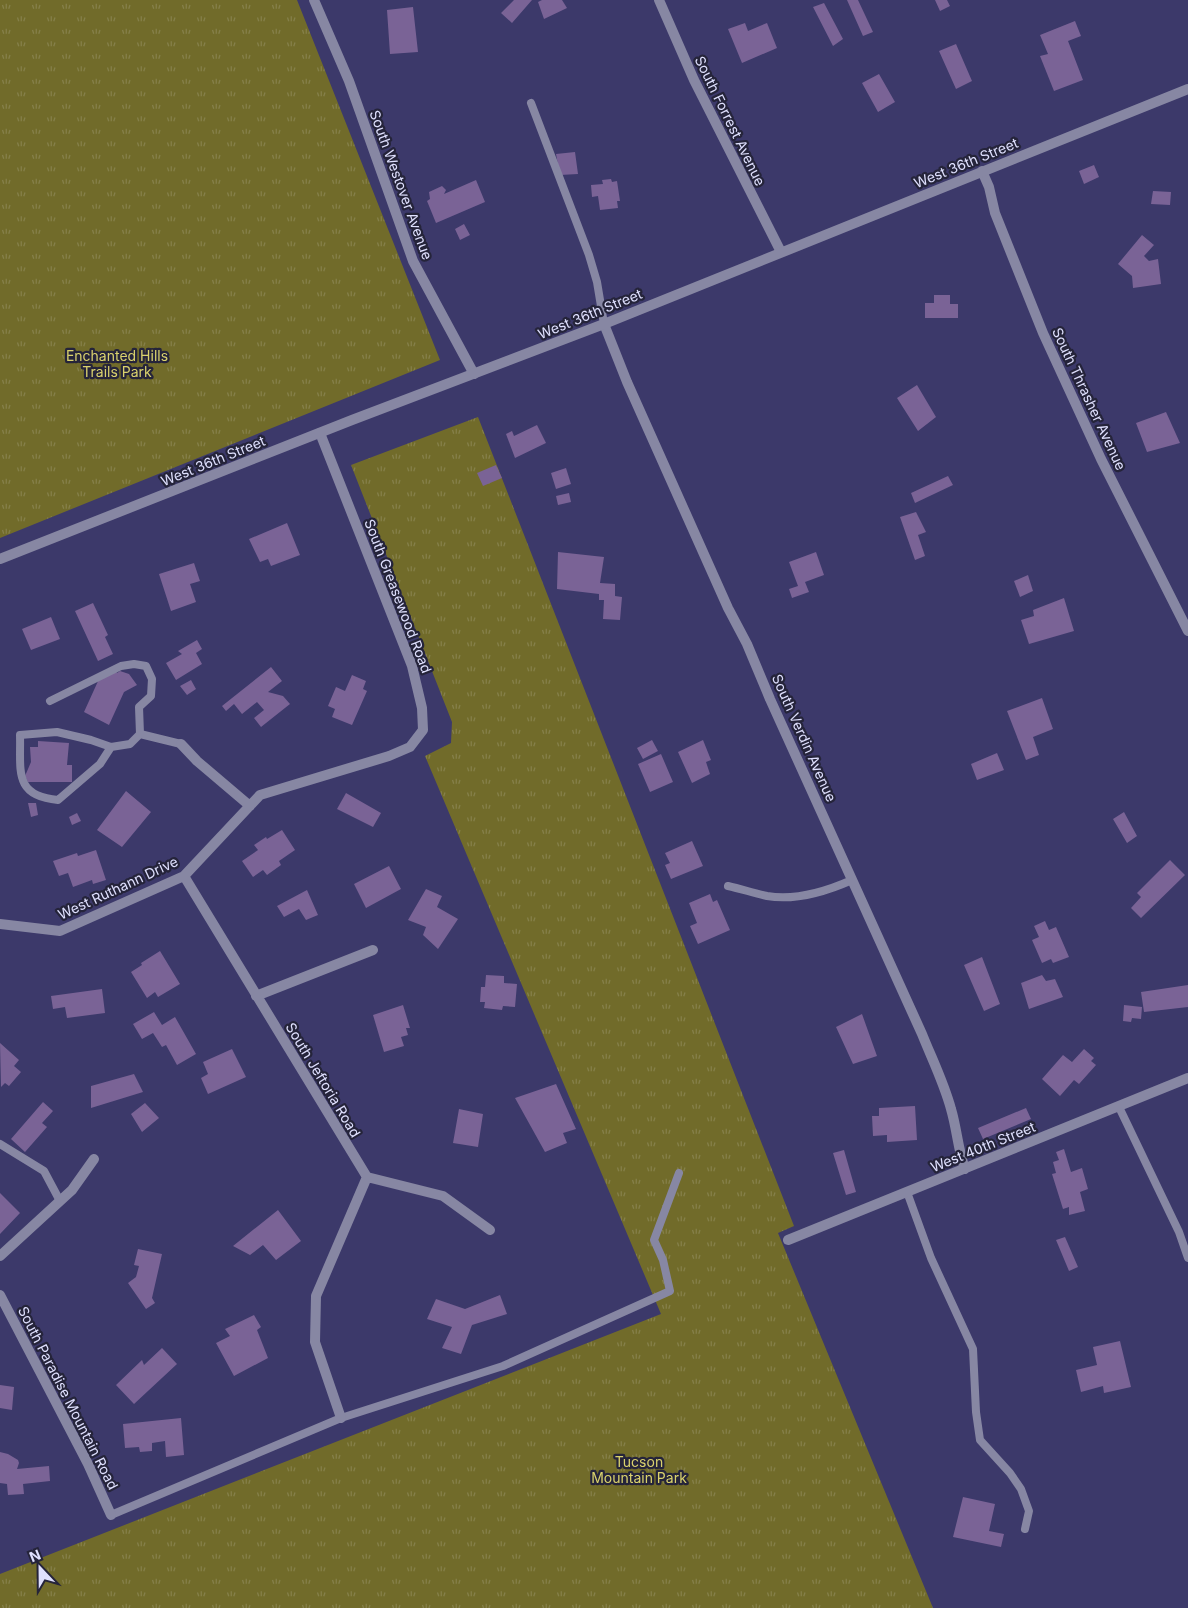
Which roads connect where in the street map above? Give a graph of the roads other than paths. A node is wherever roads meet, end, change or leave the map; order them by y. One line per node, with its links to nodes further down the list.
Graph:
1 (314, 0): 8 (street, South Westover Avenue)
2 (659, 0): 6 (street, South Forrest Avenue)
3 (1188, 89): 5 (street, West 36th Street)
4 (530, 103): 7 (lane)
5 (982, 171): 6 (street, West 36th Street); 11 (street, South Thrasher Avenue)
6 (781, 252): 7 (street, West 36th Street)
7 (604, 324): 8 (street, West 36th Street); 19 (street, South Verdin Avenue)
8 (474, 374): 9 (street, West 36th Street)
9 (320, 433): 10 (street, West 36th Street); 16 (street, South Greasewood Road)
10 (0, 559)
11 (1188, 631)
12 (50, 701): 13 (lane)
13 (140, 734): 14 (lane); 15 (lane)
14 (181, 744): 17 (street)
15 (111, 748): 15 (lane)
16 (389, 756): 17 (street, West Ruthann Drive)
17 (250, 806): 18 (street, West Ruthann Drive)
18 (184, 876): 21 (street, West Ruthann Drive); 23 (street, South Jeftoria Road)
19 (852, 880): 20 (lane); 28 (street, South Verdin Avenue)
20 (728, 886)
21 (0, 924)
22 (373, 950): 23 (street)
23 (256, 996): 30 (street, South Jeftoria Road)
24 (1188, 1078): 25 (street, West 40th Street)
25 (1119, 1106): 28 (street, West 40th Street); 36 (lane)
26 (0, 1144): 32 (lane)
27 (94, 1159): 32 (street)
28 (966, 1169): 31 (street, West 40th Street)
29 (679, 1173): 38 (lane)
30 (367, 1177): 33 (street); 38 (street)
31 (907, 1192): 34 (street, West 40th Street); 40 (lane)
32 (60, 1201): 35 (street)
33 (490, 1230)
34 (788, 1240)
35 (0, 1256)
36 (1188, 1258)
37 (0, 1295): 39 (street, South Paradise Mountain Road)
38 (341, 1418): 39 (lane)
39 (111, 1515)
40 (1025, 1529)

